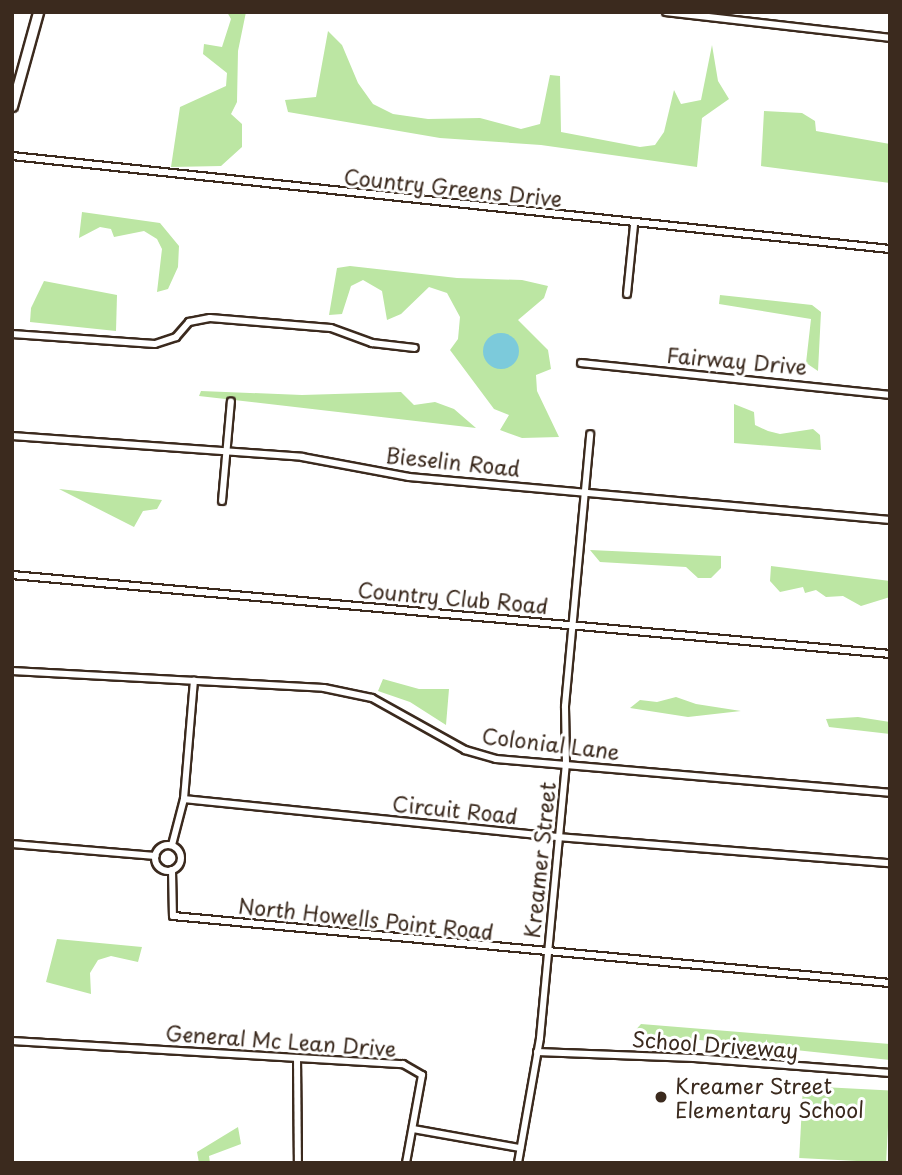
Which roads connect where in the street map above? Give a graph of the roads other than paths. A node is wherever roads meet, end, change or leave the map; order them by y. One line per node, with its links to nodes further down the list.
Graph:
1 (38, 12): 4 (main road)
2 (666, 12): 3 (street)
3 (890, 38)
4 (12, 106)
5 (12, 156): 6 (street, Country Greens Drive)
6 (634, 225): 7 (street, Country Greens Drive); 8 (street)
7 (890, 249)
8 (627, 295)
9 (12, 334): 10 (street)
10 (415, 348)
11 (581, 363): 12 (street, Fairway Drive)
12 (890, 396)
13 (231, 401): 16 (street)
14 (590, 434): 17 (street, Kreamer Street)
15 (12, 436): 16 (street, Bieselin Road)
16 (227, 451): 17 (street, Bieselin Road); 18 (street)
17 (584, 493): 19 (street, Bieselin Road); 21 (street, Kreamer Street)
18 (222, 502)
19 (890, 520)
20 (12, 575): 21 (street, Country Club Road)
21 (573, 625): 22 (street, Country Club Road); 25 (street, Kreamer Street)
22 (890, 654)
23 (12, 671): 24 (street, Colonial Lane)
24 (194, 680): 25 (street, Colonial Lane); 27 (street)
25 (566, 764): 26 (street, Colonial Lane); 28 (street, Kreamer Street)
26 (890, 793)
27 (184, 799): 28 (street, Circuit Road); 30 (street)
28 (557, 837): 32 (street, Circuit Road); 34 (street, Kreamer Street)
29 (12, 844): 31 (street)
30 (172, 845): 31 (street); 33 (street)
31 (155, 856): 33 (street)
32 (890, 863)
33 (172, 870): 34 (street, North Howells Point Road)
34 (547, 954): 35 (street, North Howells Point Road); 37 (street, Kreamer Street)
35 (890, 983)
36 (12, 1041): 38 (street, General Mc Lean Drive)
37 (537, 1052): 39 (street, School Driveway); 41 (street, Kreamer Street)
38 (297, 1058): 40 (street, General Mc Lean Drive); 42 (street)
39 (890, 1073)
40 (413, 1129): 41 (street); 43 (street)
41 (520, 1148): 44 (street, Kreamer Street)
42 (298, 1163)
43 (406, 1163)
44 (517, 1163)

